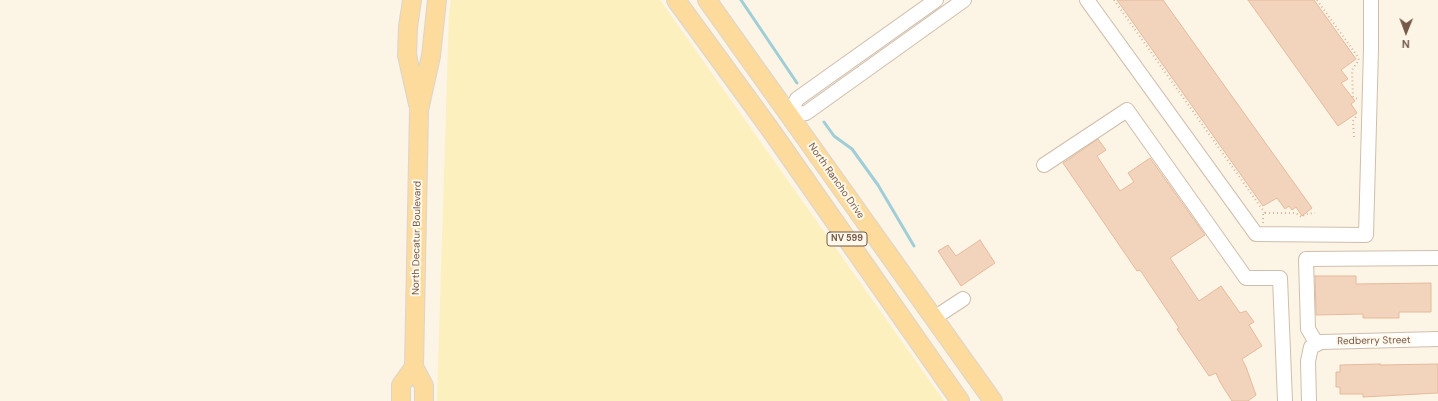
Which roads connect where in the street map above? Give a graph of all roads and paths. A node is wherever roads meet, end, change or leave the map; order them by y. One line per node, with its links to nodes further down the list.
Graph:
1 (412, 0): 14 (main road, North Decatur Boulevard)
2 (437, 0): 14 (main road, North Decatur Boulevard)
3 (676, 0): 17 (main road, NV 599)
4 (707, 0): 16 (main road, North Rancho Drive / NV 599)
5 (936, 0): 11 (street)
6 (964, 0): 12 (street)
7 (1087, 0): 22 (street)
8 (1114, 0): 20 (path)
9 (1317, 0): 13 (path)
10 (1371, 0): 22 (street)
11 (903, 23): 12 (street); 16 (street)
12 (913, 37): 16 (street)
13 (1358, 104)
14 (419, 110): 28 (main road, North Decatur Boulevard)
15 (1358, 112): 18 (path)
16 (789, 115): 17 (main road); 25 (main road, North Rancho Drive / NV 599)
17 (770, 129): 31 (main road, NV 599)
18 (1354, 137)
19 (1044, 165): 33 (street)
20 (1265, 213): 21 (path); 22 (path)
21 (1315, 213)
22 (1261, 234)
23 (1438, 258): 27 (street)
24 (963, 299): 25 (street)
25 (934, 318): 32 (main road, North Rancho Drive / NV 599)
26 (1438, 340): 27 (street, Redberry Street)
27 (1314, 346): 34 (street)
28 (414, 367): 29 (main road); 30 (main road, North Decatur Boulevard)
29 (401, 401)
30 (424, 401)
31 (960, 401)
32 (993, 401)
33 (1285, 401)
34 (1309, 401)

